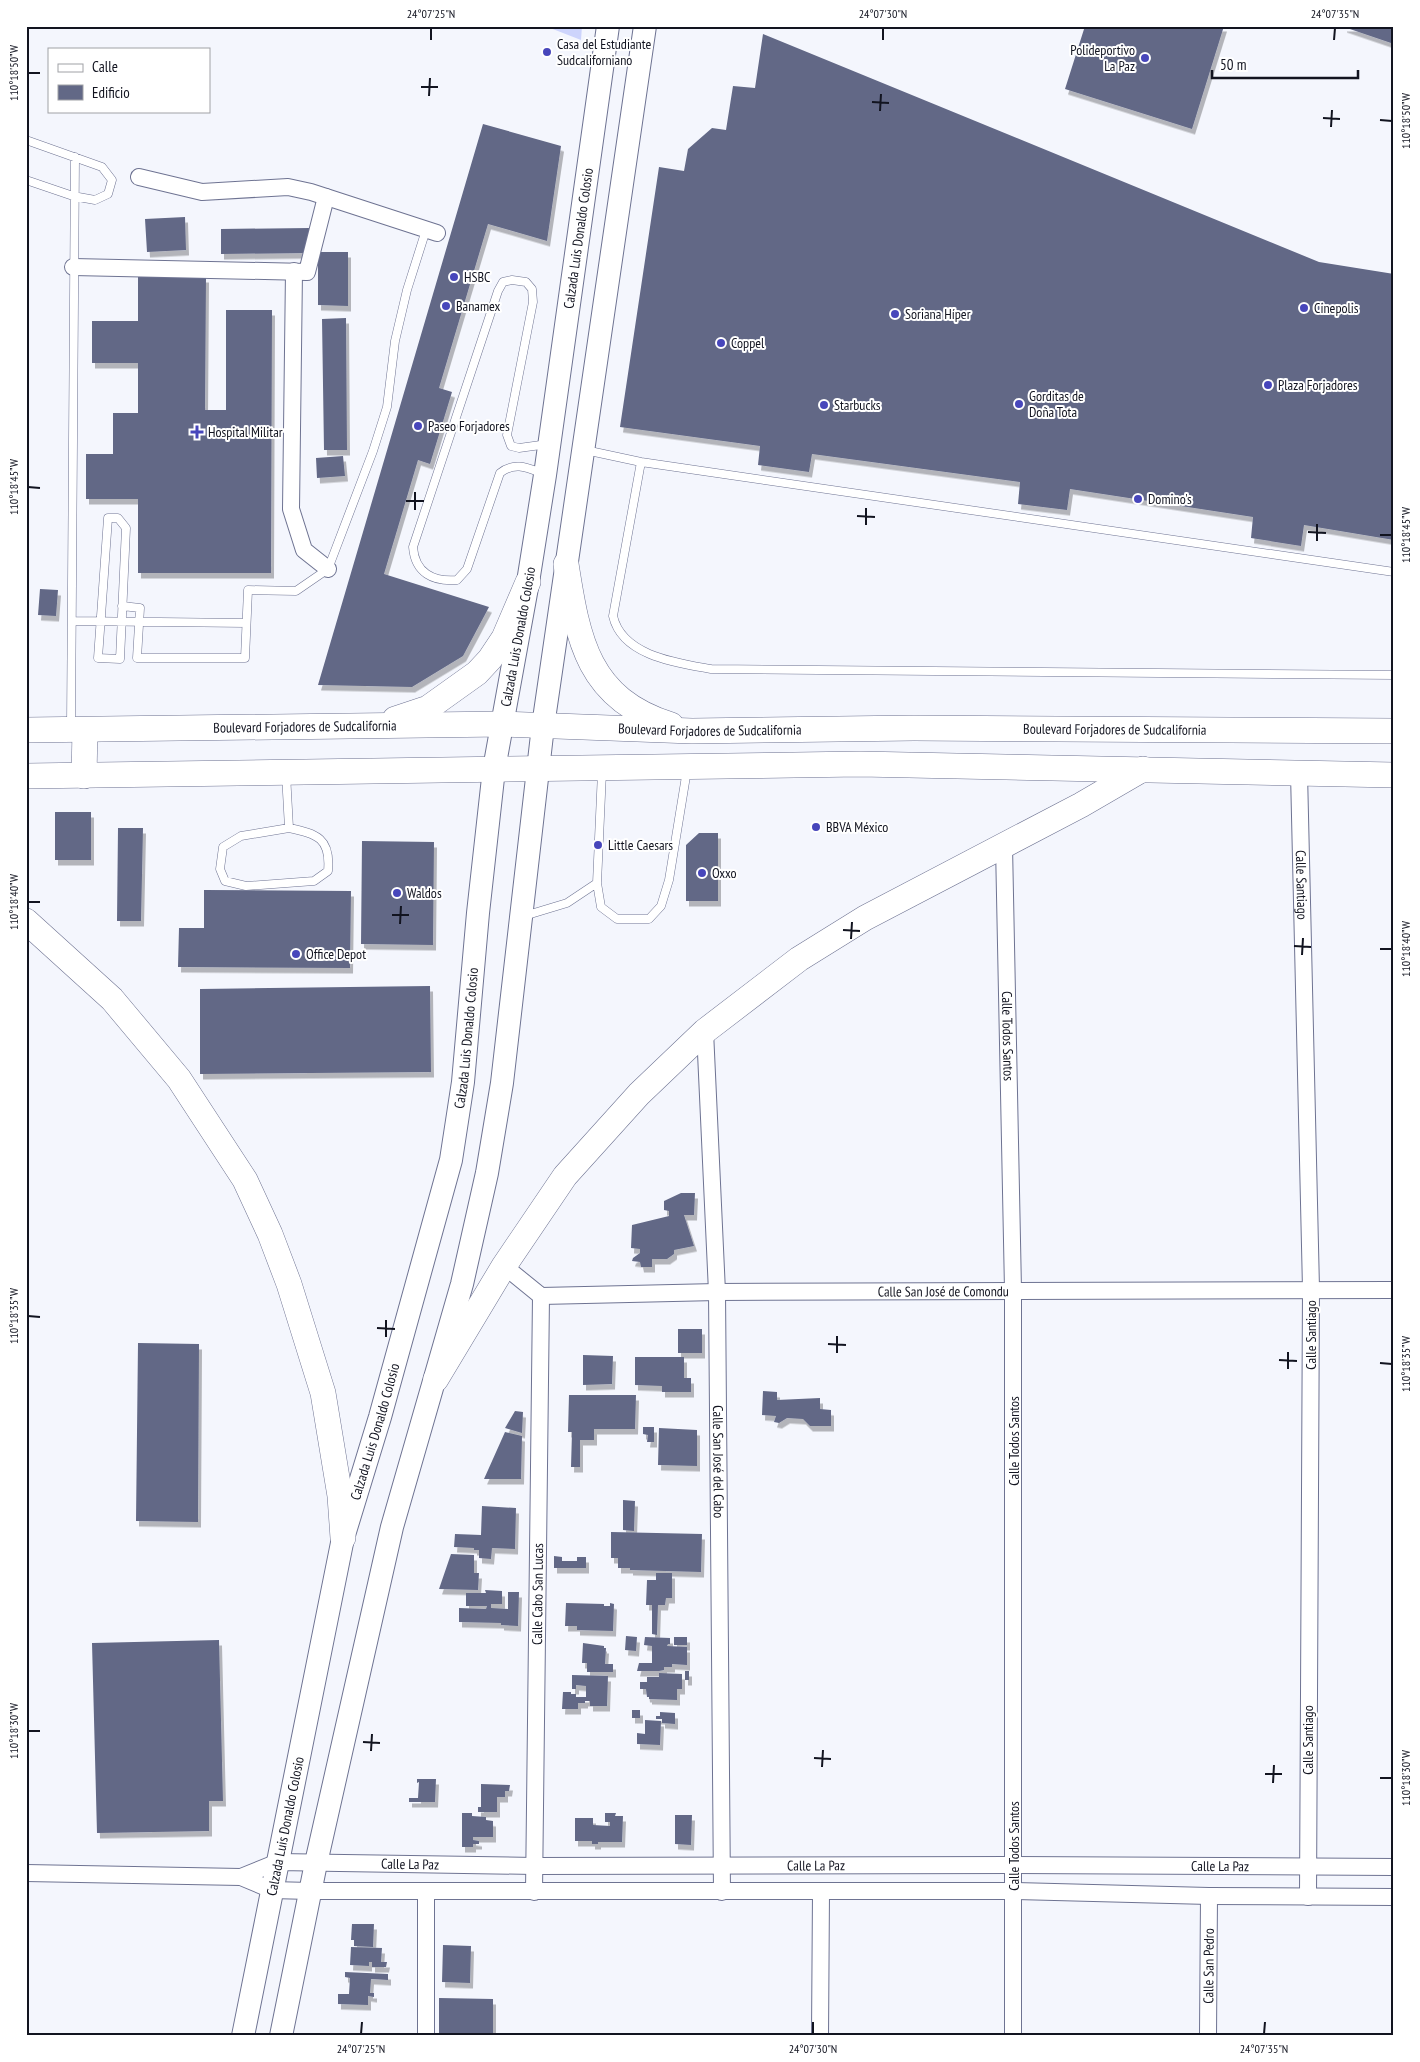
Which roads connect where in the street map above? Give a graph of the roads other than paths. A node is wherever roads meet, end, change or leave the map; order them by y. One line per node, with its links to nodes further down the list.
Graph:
1 (608, 26): 12 (main road, Calzada Luis Donaldo Colosio)
2 (645, 26): 14 (main road)
3 (26, 140): 4 (lane)
4 (75, 157): 7 (lane); 7 (lane)
5 (140, 177): 8 (street)
6 (26, 180): 7 (lane)
7 (73, 196): 10 (lane)
8 (326, 197): 9 (street); 11 (street)
9 (431, 231): 18 (lane)
10 (73, 267): 11 (street); 22 (lane)
11 (294, 271): 18 (street)
12 (556, 403): 13 (main road, Calzada Luis Donaldo Colosio); 14 (main road)
13 (550, 444): 16 (main road, Calzada Luis Donaldo Colosio); 16 (lane)
14 (584, 450): 15 (lane); 17 (main road)
15 (641, 462): 19 (lane); 27 (lane)
16 (545, 475): 20 (main road, Calzada Luis Donaldo Colosio)
17 (566, 564): 30 (main road); 36 (main road)
18 (328, 569): 26 (lane)
19 (1394, 572)
20 (528, 582): 28 (main road, Calzada Luis Donaldo Colosio); 29 (main road)
21 (122, 606): 23 (lane); 24 (lane); 25 (lane)
22 (72, 621): 23 (lane); 33 (lane)
23 (101, 621): 24 (lane); 24 (lane)
24 (122, 621): 25 (lane)
25 (139, 622): 26 (lane); 26 (lane)
26 (246, 623)
27 (1394, 675)
28 (503, 724): 29 (main road, Boulevard Forjadores de Sudcalifornia); 30 (main road, Boulevard Forjadores de Sudcalifornia); 42 (main road, Calzada Luis Donaldo Colosio)
29 (375, 726): 33 (main road, Boulevard Forjadores de Sudcalifornia)
30 (543, 726): 36 (main road, Boulevard Forjadores de Sudcalifornia); 40 (main road)
31 (914, 728): 34 (main road, Boulevard Forjadores de Sudcalifornia); 36 (main road, Boulevard Forjadores de Sudcalifornia); 37 (main road)
32 (26, 730): 33 (main road, Boulevard Forjadores de Sudcalifornia)
33 (78, 730): 48 (main road)
34 (1041, 730): 35 (main road, Boulevard Forjadores de Sudcalifornia); 41 (main road)
35 (1394, 730)
36 (692, 731)
37 (860, 764): 38 (main road); 41 (main road)
38 (688, 766): 39 (main road); 51 (lane)
39 (603, 767): 40 (main road); 51 (lane)
40 (538, 768): 42 (main road); 52 (main road)
41 (1090, 768): 43 (main road)
42 (494, 769): 44 (main road); 62 (main road, Calzada Luis Donaldo Colosio)
43 (1143, 769): 45 (main road); 50 (main road)
44 (286, 772): 48 (main road); 49 (lane)
45 (1300, 774): 46 (main road); 56 (street, Calle Santiago)
46 (1394, 775)
47 (26, 776): 48 (main road)
48 (84, 776)
49 (289, 828): 49 (lane)
50 (1004, 846): 54 (main road); 57 (street, Calle Todos Santos)
51 (597, 883): 52 (lane)
52 (519, 917): 61 (main road)
53 (26, 921): 62 (main road)
54 (705, 1031): 55 (main road); 59 (street, Calle San José del Cabo)
55 (504, 1266): 60 (street); 61 (main road)
56 (1311, 1289): 57 (street, Calle San José de Comondu); 58 (street, Calle San José de Comondu); 68 (street, Calle Santiago)
57 (1014, 1290): 59 (street, Calle San José de Comondu); 66 (street, Calle Todos Santos)
58 (1394, 1290)
59 (717, 1292): 60 (street, Calle San José de Comondu); 65 (street, Calle San José del Cabo)
60 (541, 1296): 67 (street, Calle Cabo San Lucas)
61 (436, 1379): 64 (main road)
62 (343, 1538): 63 (main road, Calzada Luis Donaldo Colosio)
63 (278, 1862): 64 (street, Calle La Paz); 71 (street, Calle La Paz); 72 (main road, Calzada Luis Donaldo Colosio)
64 (316, 1863): 67 (street, Calle La Paz); 73 (main road)
65 (721, 1865): 66 (street, Calle La Paz); 67 (street, Calle La Paz); 77 (street, Calle San José del Cabo)
66 (1014, 1865): 68 (street, Calle La Paz); 74 (street, Calle Todos Santos)
67 (534, 1866): 76 (street, Calle Cabo San Lucas)
68 (1307, 1867): 69 (street, Calle La Paz); 80 (street, Calle Santiago)
69 (1394, 1867)
70 (26, 1873): 71 (street, Calle La Paz)
71 (241, 1877): 72 (street, Calle La Paz)
72 (272, 1890): 73 (street, Calle La Paz); 82 (main road, Calzada Luis Donaldo Colosio)
73 (310, 1891): 75 (street, Calle La Paz); 83 (main road)
74 (1014, 1891): 78 (street, Calle La Paz); 79 (street, Calle La Paz); 86 (street, Calle Todos Santos)
75 (426, 1892): 76 (street, Calle La Paz); 84 (street)
76 (534, 1892): 77 (street, Calle La Paz)
77 (722, 1892): 78 (street, Calle La Paz)
78 (820, 1892): 85 (street)
79 (1209, 1896): 80 (street, Calle La Paz); 87 (street, Calle San Pedro)
80 (1308, 1897): 81 (street, Calle La Paz)
81 (1394, 1898)
82 (243, 2036)
83 (281, 2036)
84 (426, 2036)
85 (820, 2036)
86 (1013, 2036)
87 (1208, 2036)

